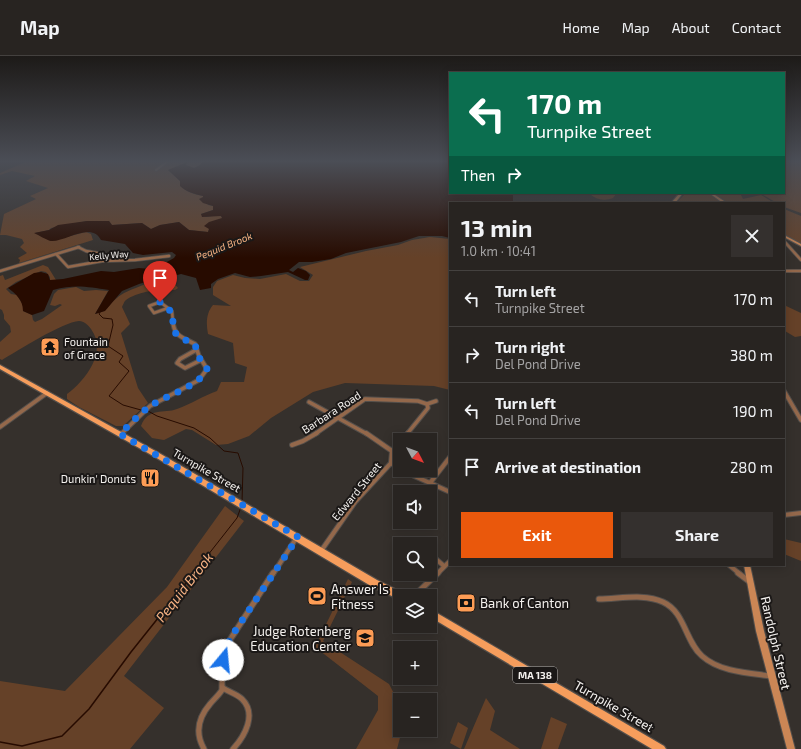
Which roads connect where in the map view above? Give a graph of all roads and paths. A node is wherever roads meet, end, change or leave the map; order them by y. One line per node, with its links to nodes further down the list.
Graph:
1 (681, 194): 3 (main road)
2 (712, 194): 4 (main road)
3 (674, 202)
4 (724, 202)
5 (785, 237): 7 (main road)
6 (785, 242): 11 (street)
7 (801, 245)
8 (56, 254): 10 (street, Kelly Way); 10 (street); 12 (street)
9 (169, 256): 10 (street, Kelly Way)
10 (107, 260)
11 (801, 260)
12 (0, 271)
13 (785, 271): 14 (street)
14 (801, 271)
15 (168, 308): 15 (street); 16 (street)
16 (196, 350): 17 (street); 17 (street)
17 (201, 360): 28 (street)
18 (0, 368): 20 (main road, Turnpike Street)
19 (785, 393): 25 (street)
20 (46, 394): 26 (street); 28 (main road, Turnpike Street)
21 (436, 401): 23 (street)
22 (309, 402): 24 (street)
23 (427, 404): 24 (street, Barbara Road); 27 (street, Edward Street)
24 (338, 417): 29 (street, Barbara Road); 30 (street)
25 (801, 420)
26 (0, 427)
27 (407, 433)
28 (120, 434): 39 (main road, Turnpike Street)
29 (292, 444)
30 (392, 451): 32 (street, Edward Street)
31 (449, 457): 35 (street)
32 (390, 463): 33 (street); 40 (street, Edward Street)
33 (393, 465)
34 (416, 477): 35 (street)
35 (430, 483): 36 (street)
36 (449, 492)
37 (801, 514): 38 (street)
38 (785, 515)
39 (298, 537): 40 (main road, Turnpike Street); 52 (street)
40 (321, 550): 48 (main road, Turnpike Street)
41 (437, 560): 43 (street)
42 (449, 562): 43 (street)
43 (444, 566): 47 (street)
44 (730, 566): 46 (street)
45 (747, 566): 46 (main road, Randolph Street)
46 (750, 582): 51 (main road, Randolph Street)
47 (421, 589)
48 (393, 592)
49 (599, 599): 51 (street)
50 (437, 617): 55 (main road, Turnpike Street / MA 138)
51 (771, 676): 56 (main road, Randolph Street)
52 (223, 688): 53 (street); 54 (street)
53 (204, 749)
54 (233, 749)
55 (661, 749)
56 (791, 749)

